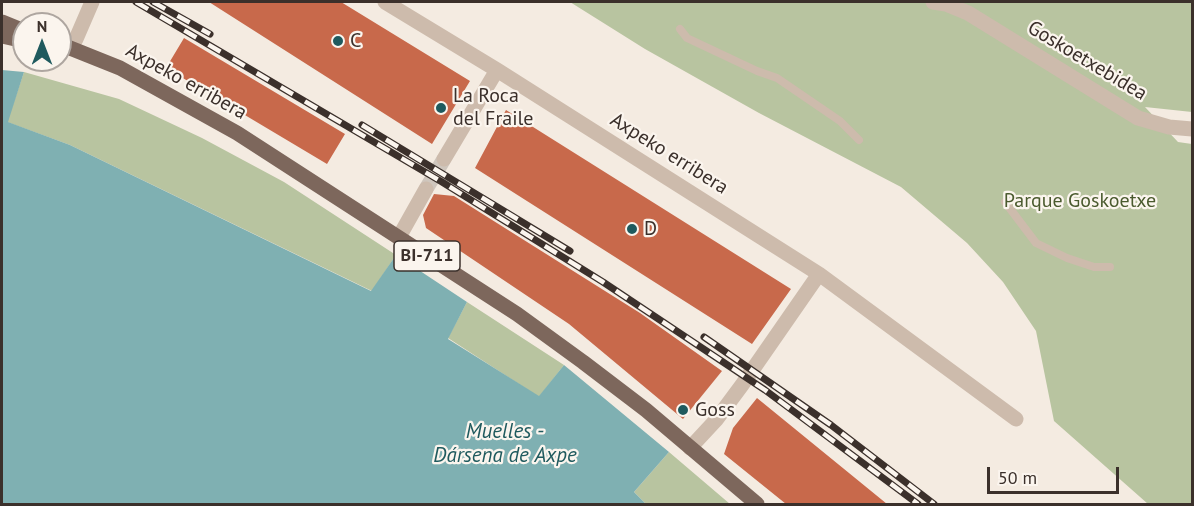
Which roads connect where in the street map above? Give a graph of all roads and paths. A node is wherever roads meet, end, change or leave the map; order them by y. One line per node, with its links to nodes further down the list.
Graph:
1 (92, 2): 5 (street, Axpeko erribera)
2 (385, 2): 7 (street, Axpeko erribera)
3 (933, 2): 8 (street, Goskoetxebidea)
4 (680, 29): 9 (lane)
5 (72, 41)
6 (72, 49): 13 (main road, Axpeko erribera / BI-711)
7 (497, 70): 10 (street); 15 (street, Axpeko erribera)
8 (1192, 129)
9 (859, 140)
10 (444, 159)
11 (426, 189): 13 (street)
12 (1005, 202): 14 (lane)
13 (399, 237): 17 (main road, Axpeko erribera / BI-711)
14 (1110, 267)
15 (819, 274): 16 (street, Axpeko erribera); 17 (street)
16 (1016, 419)
17 (690, 448): 18 (main road, Axpeko erribera / BI-711)
18 (757, 504)

